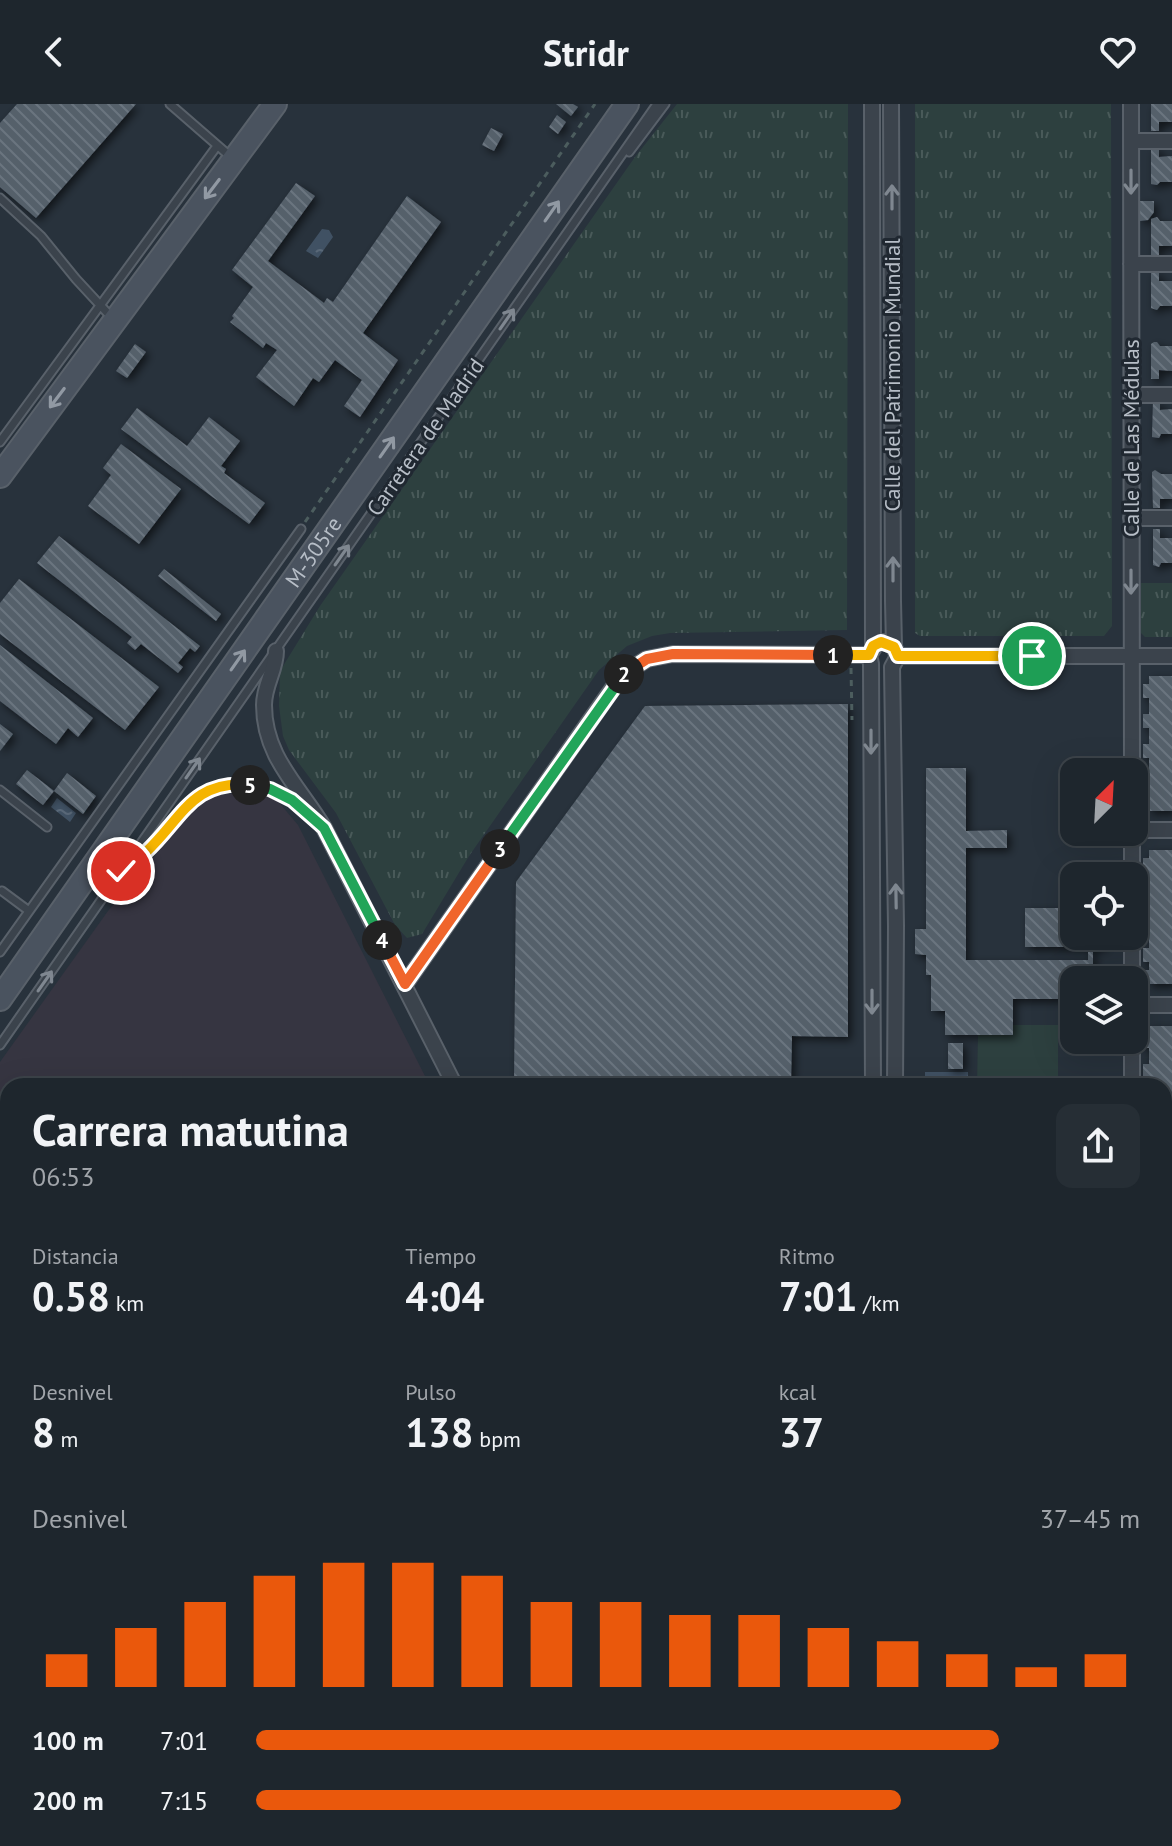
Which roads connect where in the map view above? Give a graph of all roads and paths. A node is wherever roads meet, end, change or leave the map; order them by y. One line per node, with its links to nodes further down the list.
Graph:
1 (170, 104): 12 (lane)
2 (275, 104): 12 (main road)
3 (595, 104): 24 (path)
4 (627, 104): 43 (main road, M-305re, one-way to 4)
5 (657, 104): 13 (lane, Carretera de Madrid)
6 (665, 104): 13 (lane)
7 (872, 104): 26 (street, Calle del Patrimonio Mundial)
8 (891, 104): 29 (street, Calle del Patrimonio Mundial, one-way to 8)
9 (1131, 104): 10 (street, Calle de Las Médulas)
10 (1131, 141): 11 (street); 15 (street, Calle de Las Médulas, one-way to 15)
11 (1172, 141)
12 (226, 153): 17 (main road)
13 (602, 183): 25 (lane, Carretera de Madrid, one-way to 13)
14 (0, 198): 17 (lane)
15 (1131, 264): 16 (street); 18 (street, Calle de Las Médulas)
16 (1172, 264)
17 (107, 313): 20 (lane); 21 (main road, one-way to 21)
18 (1131, 395): 19 (street); 22 (street, Calle de Las Médulas)
19 (1172, 395)
20 (0, 442)
21 (0, 476)
22 (1131, 518): 23 (street); 27 (street, Calle de Las Médulas, one-way to 27)
23 (1172, 518)
24 (301, 529): 40 (lane)
25 (276, 651): 35 (street); 38 (lane, Carretera de Madrid, one-way to 25)
26 (871, 655): 29 (street); 29 (street); 42 (street); 49 (street, Calle del Patrimonio Mundial, one-way to 49)
27 (1131, 656): 28 (street); 29 (street); 32 (street, Calle de Las Médulas)
28 (1172, 656)
29 (895, 657): 50 (street, Calle del Patrimonio Mundial, one-way to 29)
30 (844, 667): 31 (path)
31 (852, 720)
32 (1132, 758)
33 (0, 790): 34 (lane)
34 (47, 827)
35 (324, 828): 38 (lane); 42 (street)
36 (1172, 830): 37 (street)
37 (1148, 831)
38 (121, 871): 46 (lane, Carretera de Madrid, one-way to 38)
39 (2, 891): 40 (lane)
40 (29, 911): 41 (lane)
41 (0, 952)
42 (405, 984): 48 (street)
43 (0, 999)
44 (1148, 1005): 45 (street)
45 (1172, 1005)
46 (0, 1045)
47 (1132, 1054): 51 (street)
48 (451, 1078)
49 (873, 1078)
50 (895, 1078)
51 (1132, 1078)

